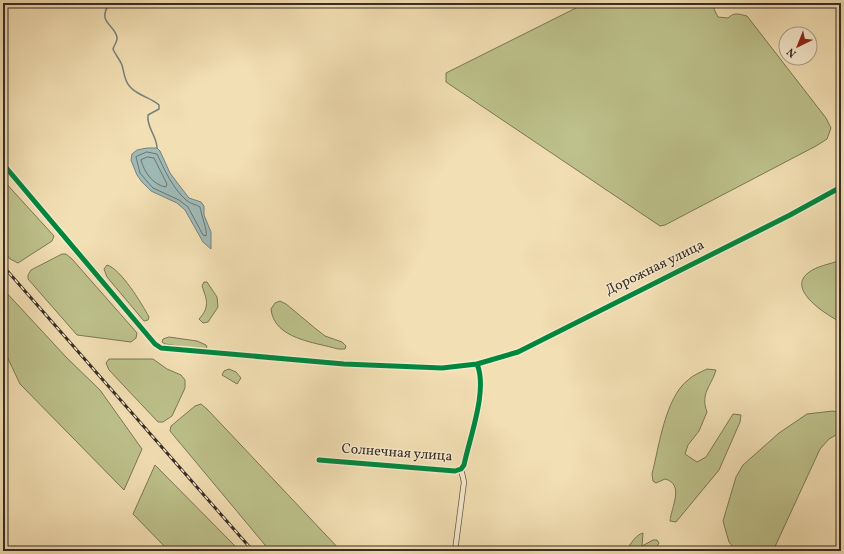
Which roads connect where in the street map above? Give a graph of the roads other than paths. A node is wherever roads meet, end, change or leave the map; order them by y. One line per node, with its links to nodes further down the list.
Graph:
1 (3, 164): 3 (street, Дорожная улица)
2 (841, 187): 3 (street, Дорожная улица)
3 (477, 364): 5 (street, Солнечная улица)
4 (318, 460): 5 (street, Солнечная улица)
5 (461, 469): 6 (street)
6 (455, 551)

